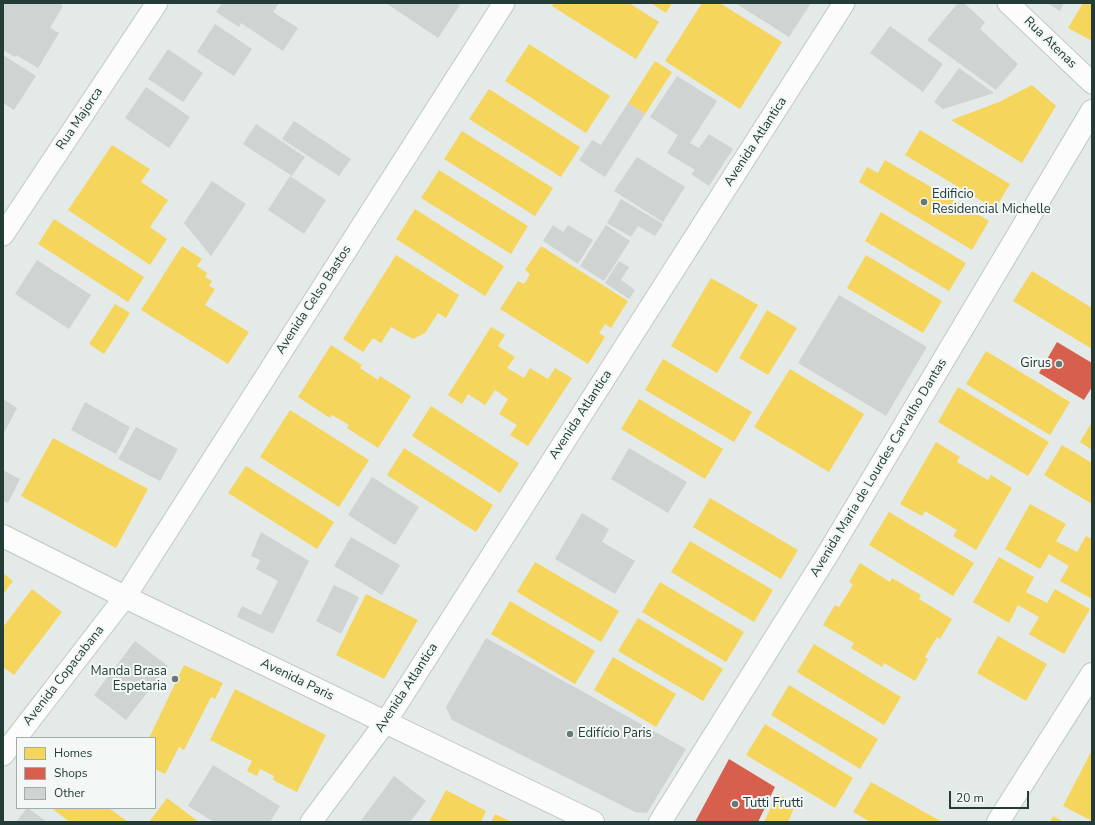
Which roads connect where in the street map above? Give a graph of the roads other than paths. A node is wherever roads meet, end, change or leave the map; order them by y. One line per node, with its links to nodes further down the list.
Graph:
1 (157, 3): 7 (street, Rua Majorca)
2 (504, 3): 9 (street, Avenida Celso Bastos)
3 (844, 3): 11 (street, Avenida Atlantica)
4 (1008, 3): 5 (street, Rua Atenas)
5 (1092, 83)
6 (1092, 112): 17 (street, Avenida Maria de Lourdes Carvalho Dantas)
7 (3, 235)
8 (3, 536): 9 (street, Avenida Paris)
9 (125, 597): 11 (street, Avenida Paris); 12 (street, Avenida Copacabana)
10 (1092, 674): 18 (street)
11 (385, 723): 15 (street, Avenida Atlantica); 16 (street, Avenida Paris)
12 (17, 737)
13 (16, 738): 14 (street, Avenida Copacabana)
14 (3, 755)
15 (311, 822)
16 (593, 822)
17 (660, 822)
18 (998, 822)

